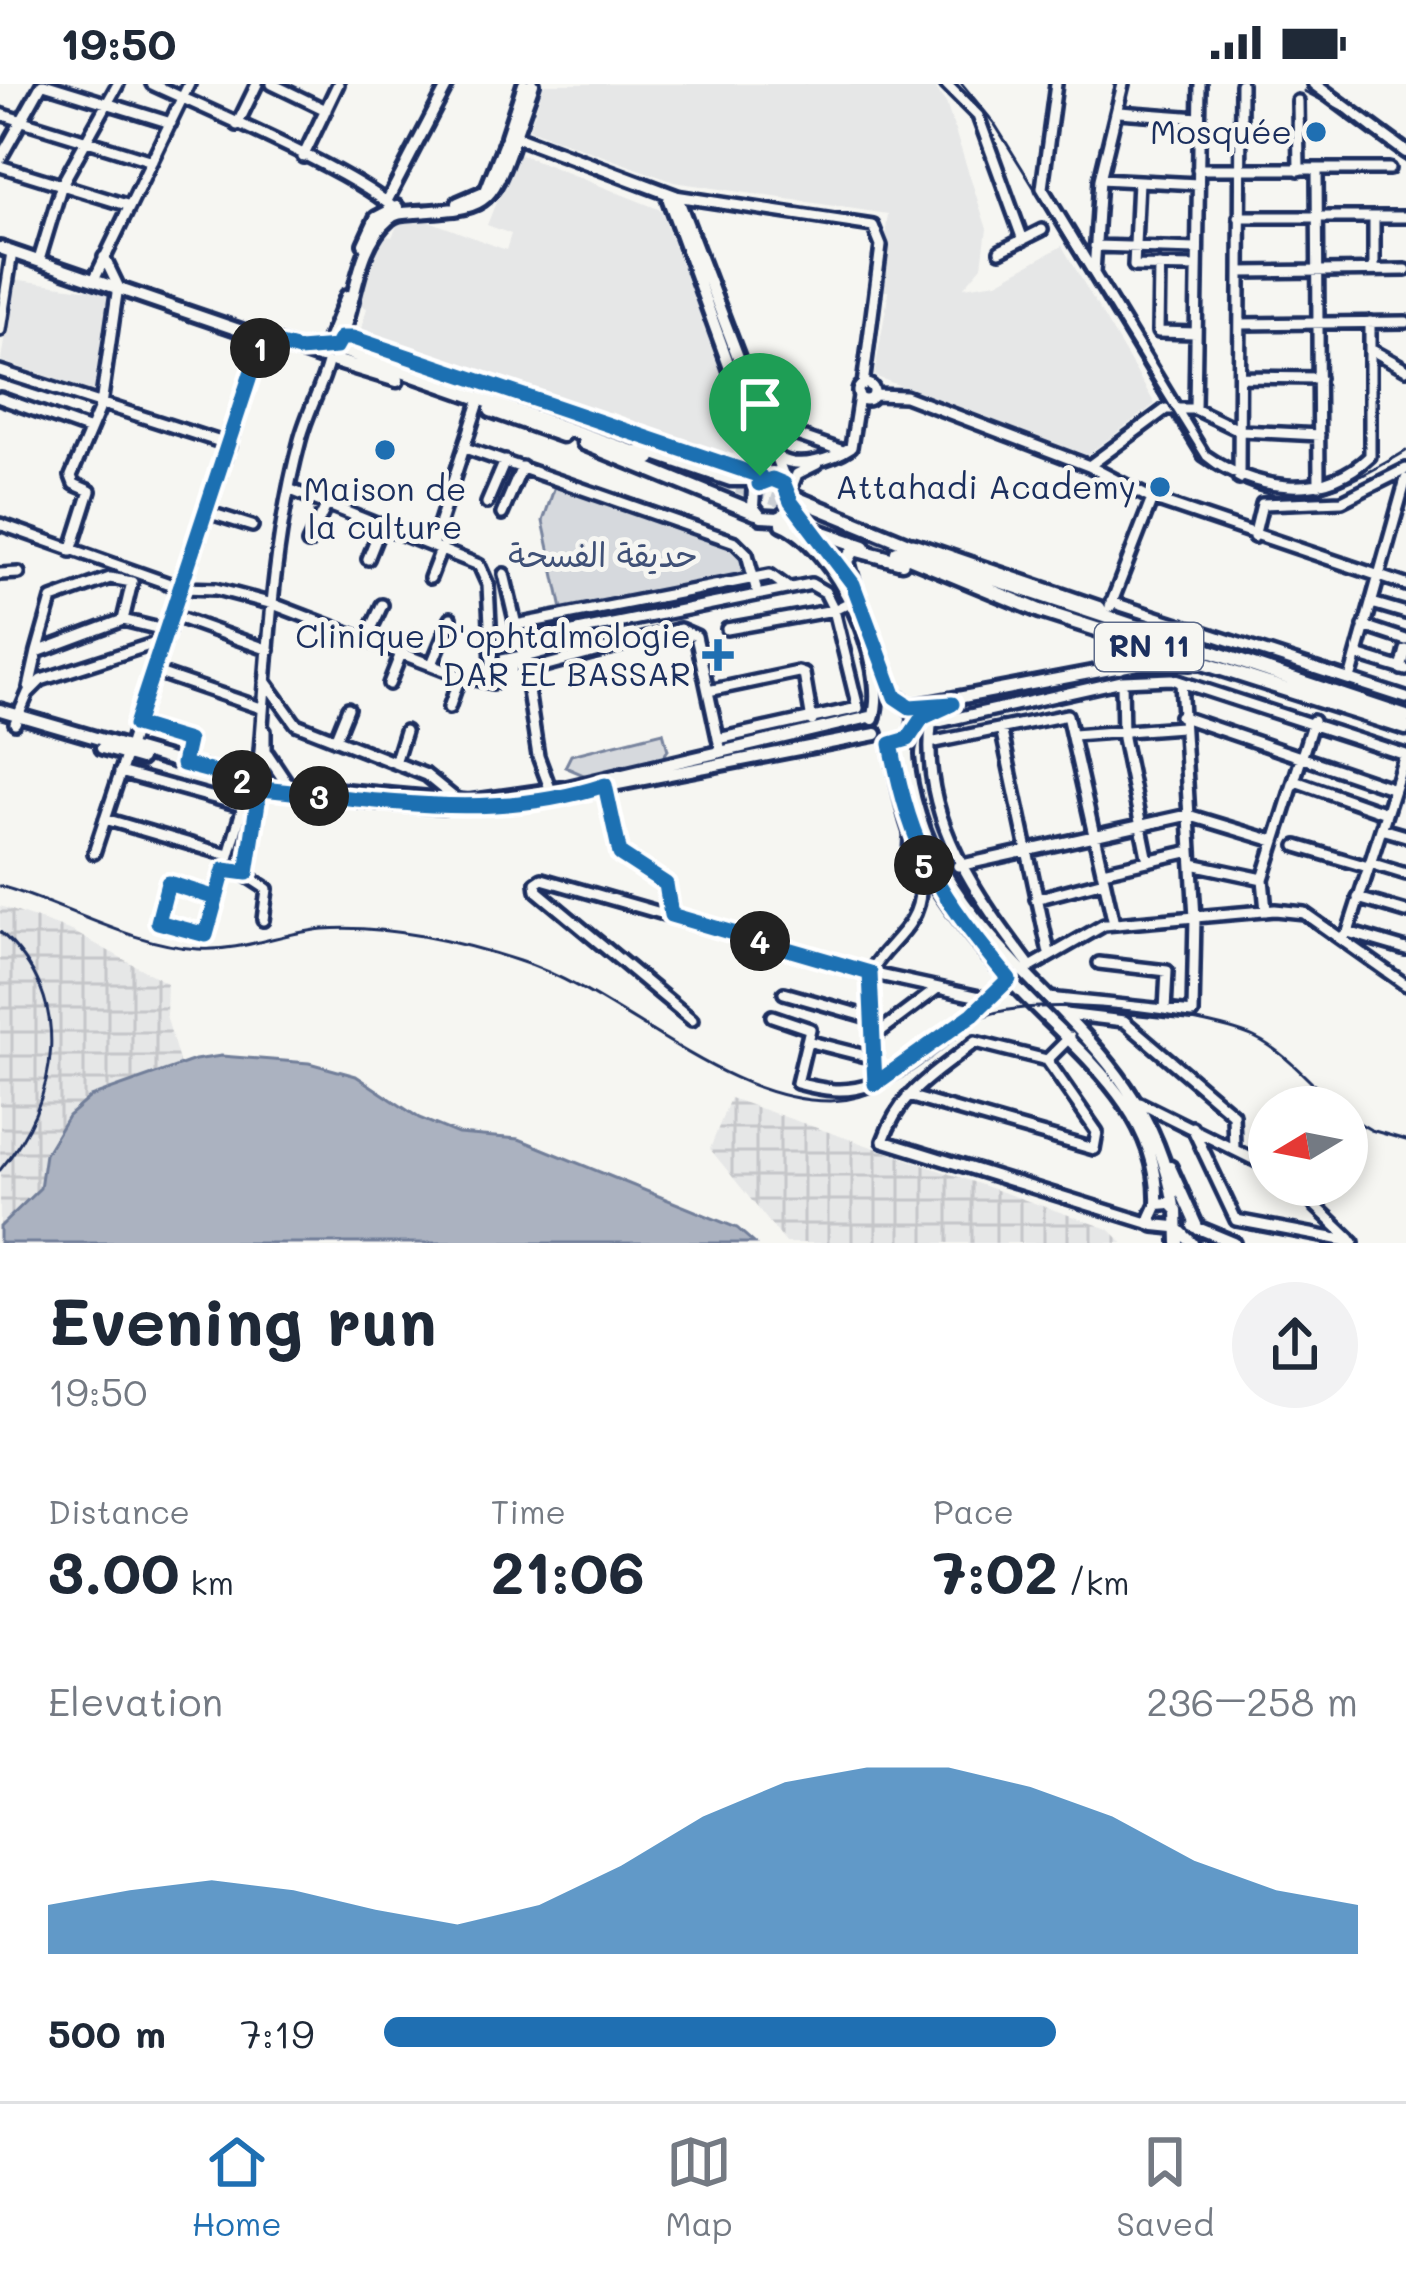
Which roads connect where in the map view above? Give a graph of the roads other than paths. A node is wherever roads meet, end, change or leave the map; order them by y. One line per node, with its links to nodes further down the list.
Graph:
1 (43, 84): 18 (street); 23 (street)
2 (118, 84): 18 (street)
3 (152, 84): 16 (street)
4 (189, 84): 16 (street)
5 (257, 84): 25 (street)
6 (272, 84): 19 (street)
7 (338, 84): 19 (street)
8 (448, 84): 43 (street)
9 (529, 84): 26 (main road)
10 (946, 84): 49 (street)
11 (1056, 84): 63 (street)
12 (1124, 84): 20 (street)
13 (1200, 84): 22 (street)
14 (1241, 84): 34 (street)
15 (1314, 84): 28 (main road)
16 (182, 98): 24 (street); 25 (street)
17 (1298, 100): 35 (street)
18 (108, 104): 24 (street); 27 (street)
19 (326, 110): 29 (street)
20 (1119, 112): 22 (street); 37 (street)
21 (0, 114): 23 (street)
22 (1199, 118): 32 (street)
23 (21, 121): 27 (street); 31 (street)
24 (171, 122): 30 (street)
25 (237, 125): 29 (street)
26 (511, 139): 41 (main road); 43 (main road)
27 (87, 142): 30 (street); 39 (street)
28 (1406, 152)
29 (303, 157): 43 (street)
30 (152, 161): 42 (street)
31 (0, 163): 39 (street)
32 (1198, 169): 34 (street); 40 (street)
33 (1390, 169): 36 (street)
34 (1240, 170): 35 (street); 47 (street)
35 (1299, 170): 36 (street)
36 (1317, 170): 44 (street)
37 (1100, 179): 38 (street); 51 (street)
38 (1138, 181): 40 (street); 50 (street)
39 (62, 184): 42 (street); 56 (street)
40 (1198, 184): 52 (street)
41 (672, 202): 80 (street); 86 (main road); 102 (main road)
42 (130, 206): 55 (street)
43 (392, 207): 75 (main road)
44 (1319, 217): 45 (street); 47 (street); 61 (street)
45 (1374, 217): 46 (street); 59 (street)
46 (1406, 217)
47 (1239, 218): 62 (street)
48 (1042, 230): 49 (street)
49 (1022, 240): 54 (street)
50 (1134, 245): 51 (street); 52 (street); 57 (street)
51 (1095, 246): 63 (street)
52 (1197, 249): 58 (street)
53 (6, 250): 56 (main road); 66 (street)
54 (1000, 251)
55 (104, 257): 64 (street); 65 (street)
56 (39, 260): 64 (main road)
57 (1159, 266): 58 (street); 72 (street)
58 (1196, 267): 72 (street)
59 (1374, 270): 60 (street); 61 (street)
60 (1406, 270)
61 (1319, 271): 62 (street); 69 (street)
62 (1240, 272): 70 (street)
63 (1094, 273): 85 (street)
64 (94, 278): 65 (main road)
65 (118, 286): 73 (main road); 82 (street)
66 (3, 292): 71 (street)
67 (1370, 322): 68 (street); 69 (street); 74 (street)
68 (1406, 322)
69 (1319, 323): 70 (street); 79 (street)
70 (1241, 324): 78 (street)
71 (0, 330)
72 (1196, 333): 84 (street)
73 (262, 340): 75 (main road); 91 (street)
74 (1370, 350): 76 (street); 103 (street)
75 (330, 352): 83 (highway); 89 (highway); 102 (street); 104 (street)
76 (1406, 369)
77 (0, 371): 82 (street)
78 (1242, 377): 79 (street); 88 (street)
79 (1319, 378): 90 (street)
80 (861, 390): 93 (street); 98 (street)
81 (0, 398): 87 (street)
82 (101, 405): 87 (street); 91 (street)
83 (478, 405): 89 (highway); 92 (street)
84 (1195, 409): 85 (street); 88 (street)
85 (1174, 410): 98 (street); 101 (street)
86 (764, 424): 93 (street); 94 (main road)
87 (91, 430): 121 (street)
88 (1241, 431): 90 (street); 101 (street)
89 (572, 434): 96 (highway); 102 (highway); 111 (highway)
90 (1319, 434): 103 (street)
91 (230, 445): 109 (street)
92 (465, 448): 97 (street); 118 (street)
93 (843, 451): 95 (street)
94 (778, 457): 95 (street); 105 (main road)
95 (825, 458): 105 (street)
96 (649, 460)
97 (505, 461): 99 (street); 108 (street)
98 (1089, 466): 106 (street)
99 (522, 467): 110 (street); 128 (street)
100 (1406, 478): 116 (street); 126 (street)
101 (1239, 479): 103 (street)
102 (763, 480): 105 (main road); 111 (main road)
103 (1319, 485)
104 (291, 490): 107 (street); 138 (street)
105 (790, 495): 111 (main road); 115 (main road); 119 (highway)
106 (1152, 499): 116 (street); 136 (street)
107 (327, 503): 113 (street); 117 (street)
108 (487, 503)
109 (207, 512): 114 (street); 132 (street)
110 (502, 514)
111 (768, 517): 115 (highway); 135 (main road)
112 (0, 524): 121 (street)
113 (382, 524): 118 (street); 122 (street)
114 (251, 526)
115 (816, 529): 120 (highway); 129 (main road)
116 (1254, 536): 126 (street)
117 (308, 543)
118 (437, 545): 127 (street); 154 (street)
119 (900, 547): 131 (highway, RN 11); 144 (highway, RN 11); 144 (street)
120 (865, 548): 129 (highway); 131 (highway)
121 (71, 551): 132 (street)
122 (368, 560)
123 (19, 573): 124 (street)
124 (0, 574)
125 (504, 574): 128 (street)
126 (1378, 576): 130 (street); 137 (street)
127 (430, 578)
128 (755, 583): 133 (street)
129 (853, 584): 174 (main road)
130 (1406, 585)
131 (970, 586): 151 (highway, RN 11)
132 (181, 588): 138 (street); 142 (street)
133 (788, 588): 134 (street); 140 (street)
134 (744, 597): 146 (street); 154 (street)
135 (850, 602): 140 (street); 179 (main road)
136 (1111, 602): 144 (street); 167 (street)
137 (1372, 603): 141 (street); 147 (street)
138 (273, 604): 150 (street); 156 (street)
139 (382, 605): 150 (street)
140 (834, 610): 146 (street); 183 (street)
141 (1406, 613)
142 (174, 616): 149 (street); 156 (street)
143 (451, 618): 161 (street)
144 (1106, 618): 152 (highway, RN 11)
145 (123, 620): 149 (street); 159 (street); 159 (street)
146 (761, 622): 148 (street)
147 (1364, 626): 153 (street); 160 (street)
148 (727, 629)
149 (166, 635): 163 (street); 172 (street)
150 (367, 638): 158 (street)
151 (1126, 639): 155 (highway, RN 11); 165 (highway)
152 (1174, 640): 155 (main road); 181 (highway, RN 11)
153 (1406, 640)
154 (493, 648): 166 (street)
155 (1155, 649): 162 (highway, RN 11); 165 (main road)
156 (268, 650): 168 (street)
157 (1406, 650): 164 (street)
158 (402, 651): 161 (street); 170 (street)
159 (37, 652): 172 (street)
160 (1357, 655): 164 (street); 167 (street)
161 (432, 664): 166 (street)
162 (1198, 664): 165 (main road); 190 (highway, RN 11)
163 (153, 670): 176 (street); 186 (street)
164 (1404, 670)
165 (1121, 674): 169 (street); 175 (main road, RN 11); 188 (street); 192 (street)
166 (460, 676): 178 (street)
167 (1350, 680): 173 (street)
168 (265, 681): 176 (street); 196 (street)
169 (1181, 682): 184 (street); 185 (street)
170 (389, 684)
171 (708, 691): 183 (street); 199 (street); 213 (street)
172 (28, 694): 182 (street)
173 (1406, 698)
174 (905, 704): 175 (main road, RN 11); 179 (main road); 187 (main road)
175 (952, 704): 187 (main road, RN 11)
176 (261, 708): 201 (street)
177 (348, 708): 196 (street)
178 (448, 708)
179 (875, 713): 193 (main road); 199 (main road)
180 (0, 714): 182 (main road)
181 (1406, 717)
182 (16, 720): 200 (main road)
183 (812, 721): 199 (street)
184 (1180, 721): 192 (street); 203 (street); 216 (street)
185 (1313, 721): 202 (street); 203 (street)
186 (135, 725): 200 (street); 205 (street)
187 (916, 726): 188 (street); 195 (main road)
188 (932, 726): 197 (street)
189 (1000, 728): 194 (street); 197 (street); 225 (street)
190 (1406, 728)
191 (405, 731): 204 (street)
192 (1123, 731): 194 (street); 218 (street)
193 (876, 734): 198 (main road); 209 (main road)
194 (1073, 735): 221 (street)
195 (908, 739): 198 (main road); 251 (main road)
196 (335, 740): 204 (street)
197 (929, 743): 232 (street)
198 (891, 744): 220 (main road)
199 (719, 746): 213 (main road)
200 (126, 751): 205 (main road); 206 (street); 208 (main road)
201 (263, 755): 208 (main road); 210 (street); 212 (main road)
202 (1406, 755): 211 (street)
203 (1302, 757): 207 (street); 211 (street)
204 (395, 763): 214 (street)
205 (183, 764): 208 (main road)
206 (120, 772): 217 (street); 228 (street)
207 (1295, 781): 215 (street); 223 (street)
208 (234, 782): 210 (main road)
209 (605, 785): 212 (main road); 243 (street)
210 (262, 787): 212 (main road); 234 (street)
211 (1394, 788): 215 (street)
212 (291, 790): 214 (main road)
213 (551, 791): 214 (main road)
214 (458, 801)
215 (1386, 813): 219 (street)
216 (1188, 815): 218 (street); 223 (street); 226 (street)
217 (105, 819): 227 (street); 228 (street)
218 (1141, 823): 221 (street); 229 (street)
219 (1382, 829): 222 (street); 231 (street)
220 (912, 832): 252 (street); 253 (main road)
221 (1095, 835): 225 (street); 236 (street)
222 (1406, 836)
223 (1274, 841): 237 (street)
224 (1297, 846): 231 (street)
225 (1027, 850): 232 (street); 240 (street)
226 (1190, 851): 229 (street); 230 (street)
227 (94, 853)
228 (228, 855): 233 (street)
229 (1148, 861): 236 (street)
230 (1192, 863): 237 (street); 244 (street)
231 (1369, 865): 235 (street); 239 (street)
232 (958, 866): 251 (street)
233 (224, 870): 234 (street); 238 (street)
234 (247, 873): 245 (street)
235 (1406, 874)
236 (1104, 876): 240 (street); 246 (street)
237 (1263, 879): 241 (street)
238 (216, 898): 238 (street)
239 (1358, 898): 242 (street); 247 (street)
240 (1036, 899): 249 (street)
241 (1266, 911): 244 (street); 247 (street)
242 (1406, 913)
243 (671, 915): 252 (street); 263 (street)
244 (1195, 918): 246 (street); 259 (street)
245 (263, 920)
246 (1114, 924): 249 (street)
247 (1345, 935): 248 (street); 254 (street)
248 (1406, 949)
249 (1049, 953): 251 (street)
250 (1099, 963): 259 (street)
251 (1026, 969): 257 (main road)
252 (870, 973): 255 (street); 262 (street)
253 (1009, 979): 258 (street); 265 (main road)
254 (1406, 985)
255 (938, 988): 258 (street); 264 (street)
256 (784, 993): 262 (street)
257 (1048, 998): 259 (street); 260 (main road)
258 (989, 999): 269 (street)
259 (1165, 1010)
260 (1065, 1014): 271 (main road); 273 (street)
261 (772, 1016): 266 (street)
262 (872, 1018): 264 (street)
263 (692, 1020)
264 (873, 1037): 267 (street)
265 (1070, 1037): 268 (street); 275 (main road)
266 (807, 1041): 267 (street); 269 (street)
267 (874, 1058): 269 (street)
268 (1047, 1060): 270 (street); 270 (street)
269 (875, 1084)
270 (908, 1096): 278 (street)
271 (1140, 1103): 272 (street); 277 (main road)
272 (1192, 1126): 273 (street); 279 (street)
273 (1234, 1149): 274 (street)
274 (1248, 1156)
275 (1155, 1206): 277 (main road); 278 (street); 280 (main road)
276 (1316, 1206): 282 (street)
277 (1177, 1213): 280 (main road); 281 (main road); 284 (main road); 285 (main road)
278 (1126, 1218): 280 (street)
279 (1236, 1220): 281 (street); 282 (street)
280 (1156, 1227): 283 (main road)
281 (1219, 1238): 286 (main road)
282 (1353, 1242)
283 (1166, 1243)
284 (1178, 1243)
285 (1192, 1243)
286 (1234, 1243)

